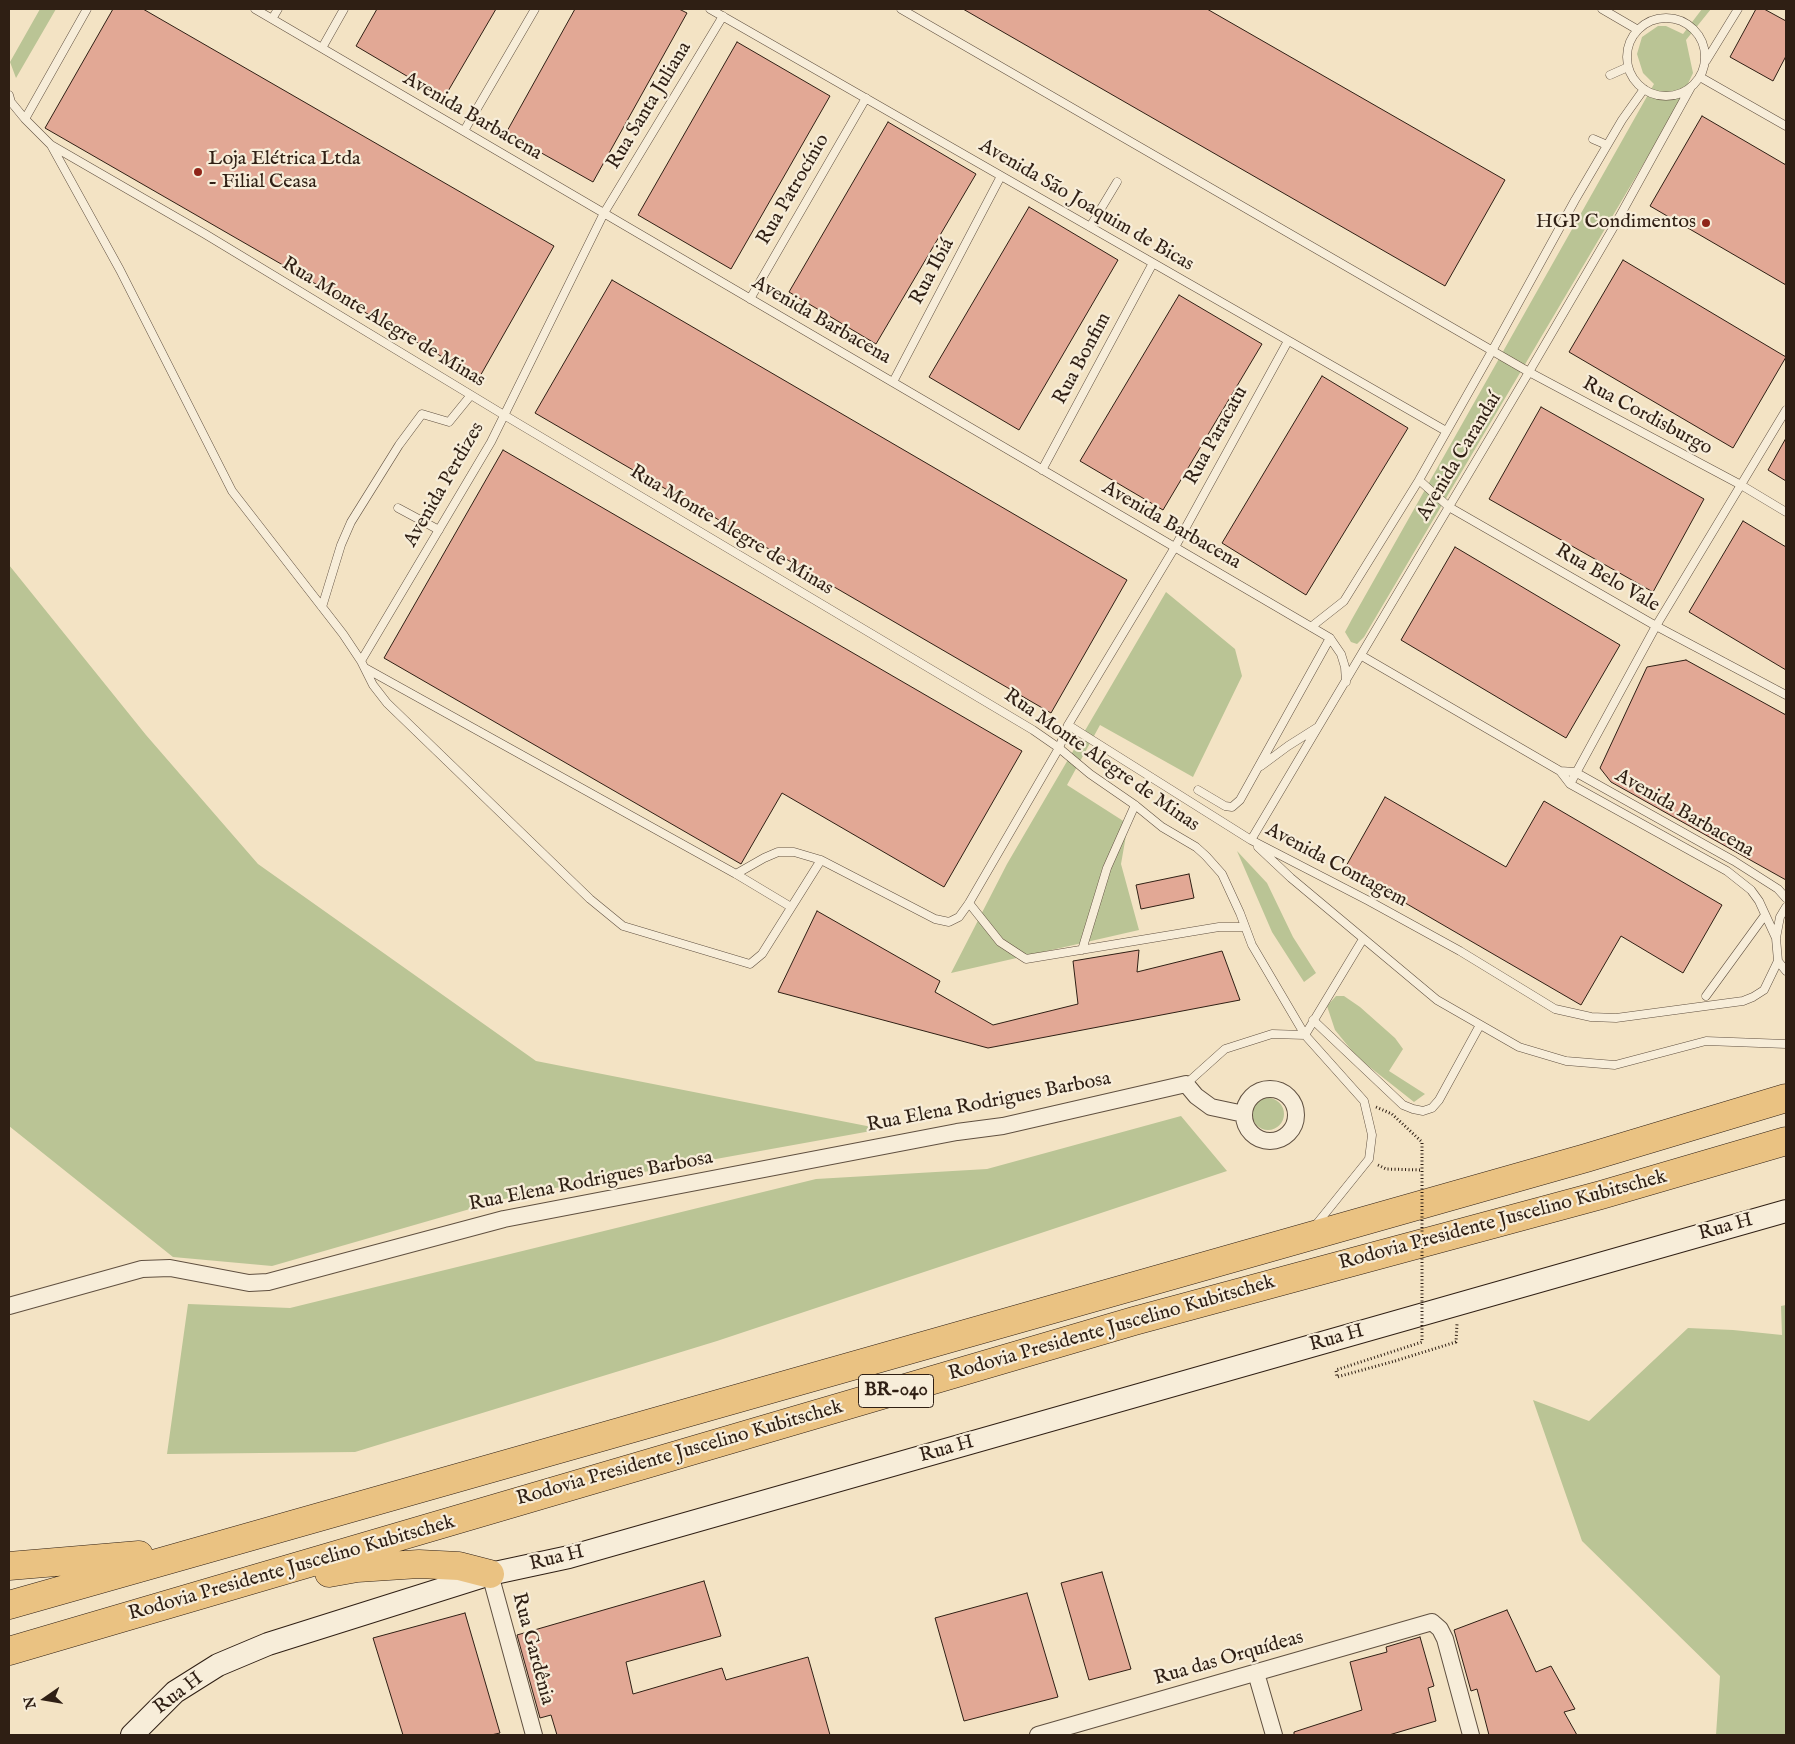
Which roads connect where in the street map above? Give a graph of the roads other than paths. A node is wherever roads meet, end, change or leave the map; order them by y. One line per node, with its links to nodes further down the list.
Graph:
1 (87, 9): 24 (lane)
2 (255, 9): 13 (lane, Avenida Barbacena)
3 (278, 9): 13 (lane)
4 (344, 9): 15 (lane)
5 (535, 9): 26 (lane)
6 (710, 9): 11 (lane, Avenida São Joaquim de Bicas)
7 (901, 9): 37 (lane)
8 (1602, 9): 14 (lane)
9 (1673, 9): 12 (lane)
10 (1738, 9): 16 (lane)
11 (723, 16): 23 (lane, Avenida São Joaquim de Bicas); 32 (lane, Rua Santa Juliana)
12 (1668, 18): 14 (lane); 16 (lane)
13 (272, 19): 15 (lane, Avenida Barbacena)
14 (1638, 30): 17 (lane)
15 (322, 48): 26 (lane, Avenida Barbacena)
16 (1705, 63): 19 (lane)
17 (1628, 67): 18 (lane); 21 (lane)
18 (1610, 74)
19 (1700, 77): 20 (lane); 25 (lane)
20 (1691, 87): 21 (lane); 38 (lane, Avenida Carandaí)
21 (1644, 89): 29 (lane, Avenida Carandaí)
22 (9, 95): 24 (lane, Rua Monte Alegre de Minas)
23 (866, 98): 30 (lane, Avenida São Joaquim de Bicas); 35 (lane, Rua Patrocínio)
24 (25, 119): 28 (lane, Rua Monte Alegre de Minas)
25 (1786, 126)
26 (464, 131): 32 (lane, Avenida Barbacena)
27 (1593, 139): 29 (lane)
28 (51, 145): 40 (lane, Rua Monte Alegre de Minas); 52 (lane, Rua Monte Alegre de Minas)
29 (1607, 145): 37 (lane, Avenida Carandaí)
30 (1002, 176): 33 (lane, Avenida São Joaquim de Bicas); 39 (lane, Rua Ibiá)
31 (1117, 182): 33 (lane)
32 (604, 213): 35 (lane, Avenida Barbacena); 42 (lane, Avenida Perdizes)
33 (1090, 227): 34 (lane, Avenida São Joaquim de Bicas)
34 (1153, 263): 36 (lane, Avenida São Joaquim de Bicas); 44 (lane, Rua Bonfim)
35 (750, 299): 39 (lane, Avenida Barbacena)
36 (1288, 341): 43 (lane, Avenida São Joaquim de Bicas); 51 (lane, Rua Paracatu)
37 (1492, 351): 38 (lane, Rua Cordisburgo); 43 (lane, Avenida Carandaí)
38 (1529, 372): 46 (lane, Rua Cordisburgo); 47 (lane, Avenida Carandaí)
39 (893, 382): 44 (lane, Avenida Barbacena)
40 (471, 395): 42 (lane, Rua Monte Alegre de Minas); 52 (lane)
41 (1786, 410): 46 (lane)
42 (504, 415): 50 (lane, Avenida Perdizes); 62 (lane, Rua Monte Alegre de Minas)
43 (1446, 431): 45 (lane, Avenida Carandaí)
44 (1042, 470): 51 (lane, Avenida Barbacena)
45 (1419, 480): 47 (lane, Rua Belo Vale); 54 (lane, Avenida Carandaí)
46 (1741, 485): 49 (lane, Rua Cordisburgo); 53 (lane)
47 (1449, 507): 53 (lane, Rua Belo Vale); 56 (lane, Avenida Carandaí)
48 (398, 508): 50 (lane)
49 (1786, 512)
50 (439, 530): 57 (lane, Avenida Perdizes)
51 (1175, 547): 54 (lane, Avenida Barbacena); 60 (lane, Rua Paracatu)
52 (322, 607): 57 (lane, Rua Monte Alegre de Minas)
53 (1656, 626): 59 (lane, Rua Belo Vale); 65 (lane)
54 (1311, 627): 55 (lane, Avenida Barbacena)
55 (1330, 638): 58 (lane, Avenida Barbacena); 63 (lane)
56 (1362, 656): 58 (lane, Avenida Carandaí); 64 (lane, Avenida Barbacena)
57 (362, 664): 71 (lane, Rua Monte Alegre de Minas); 74 (lane, Rua Monte Alegre de Minas)
58 (1346, 682): 61 (lane, Avenida Carandaí)
59 (1786, 695)
60 (1068, 725): 62 (lane); 69 (lane, Avenida Contagem)
61 (1320, 726): 63 (lane); 69 (lane, Avenida Carandaí)
62 (1059, 748): 68 (lane, Rua Monte Alegre de Minas); 73 (lane)
63 (1258, 769): 67 (lane)
64 (1560, 771): 65 (lane, Avenida Barbacena); 66 (lane, Avenida Barbacena)
65 (1575, 772): 66 (lane); 72 (lane, Avenida Barbacena)
66 (1570, 784): 76 (lane, Avenida Barbacena)
67 (1198, 790)
68 (1135, 805): 77 (lane, Rua Monte Alegre de Minas); 80 (lane)
69 (1252, 840): 78 (lane); 81 (lane, Avenida Contagem)
70 (821, 860): 71 (lane); 73 (lane); 74 (lane)
71 (736, 874): 74 (lane, Rua Monte Alegre de Minas)
72 (1786, 898)
73 (969, 903): 80 (lane)
74 (791, 907)
75 (1786, 907): 79 (lane)
76 (1765, 915): 79 (lane); 83 (lane)
77 (1245, 927): 80 (lane); 86 (lane, Rua Monte Alegre de Minas)
78 (1363, 938): 84 (lane); 85 (lane)
79 (1776, 938): 81 (lane)
80 (1082, 950)
81 (1778, 961): 82 (lane)
82 (1786, 971)
83 (1706, 996)
84 (1313, 1020): 85 (lane); 86 (lane)
85 (1480, 1025): 87 (lane)
86 (1305, 1035): 88 (lane, Rua Elena Rodrigues Barbosa); 93 (lane)
87 (1786, 1044)
88 (1186, 1084): 90 (street); 94 (street, Rua Elena Rodrigues Barbosa)
89 (1786, 1098): 93 (highway, Rodovia Presidente Juscelino Kubitschek / BR-040)
90 (1244, 1114)
91 (1786, 1141): 98 (highway, Rodovia Presidente Juscelino Kubitschek / BR-040)
92 (1786, 1210): 97 (main road, Rua H)
93 (1306, 1237): 95 (highway, Rodovia Presidente Juscelino Kubitschek / BR-040)
94 (9, 1306)
95 (198, 1550): 96 (highway); 99 (highway, Rodovia Presidente Juscelino Kubitschek / BR-040)
96 (9, 1566)
97 (490, 1574): 98 (highway); 103 (main road, Rua H); 104 (street, Rua Gardênia)
98 (214, 1592): 100 (highway, Rodovia Presidente Juscelino Kubitschek / BR-040)
99 (9, 1605)
100 (9, 1651)
101 (1256, 1673): 102 (street, Rua das Orquídeas); 106 (street); 107 (street, Rua das Orquídeas)
102 (1084, 1729): 105 (street, Rua das Orquídeas)
103 (132, 1735)
104 (534, 1735)
105 (1038, 1735)
106 (1274, 1735)
107 (1471, 1735)

